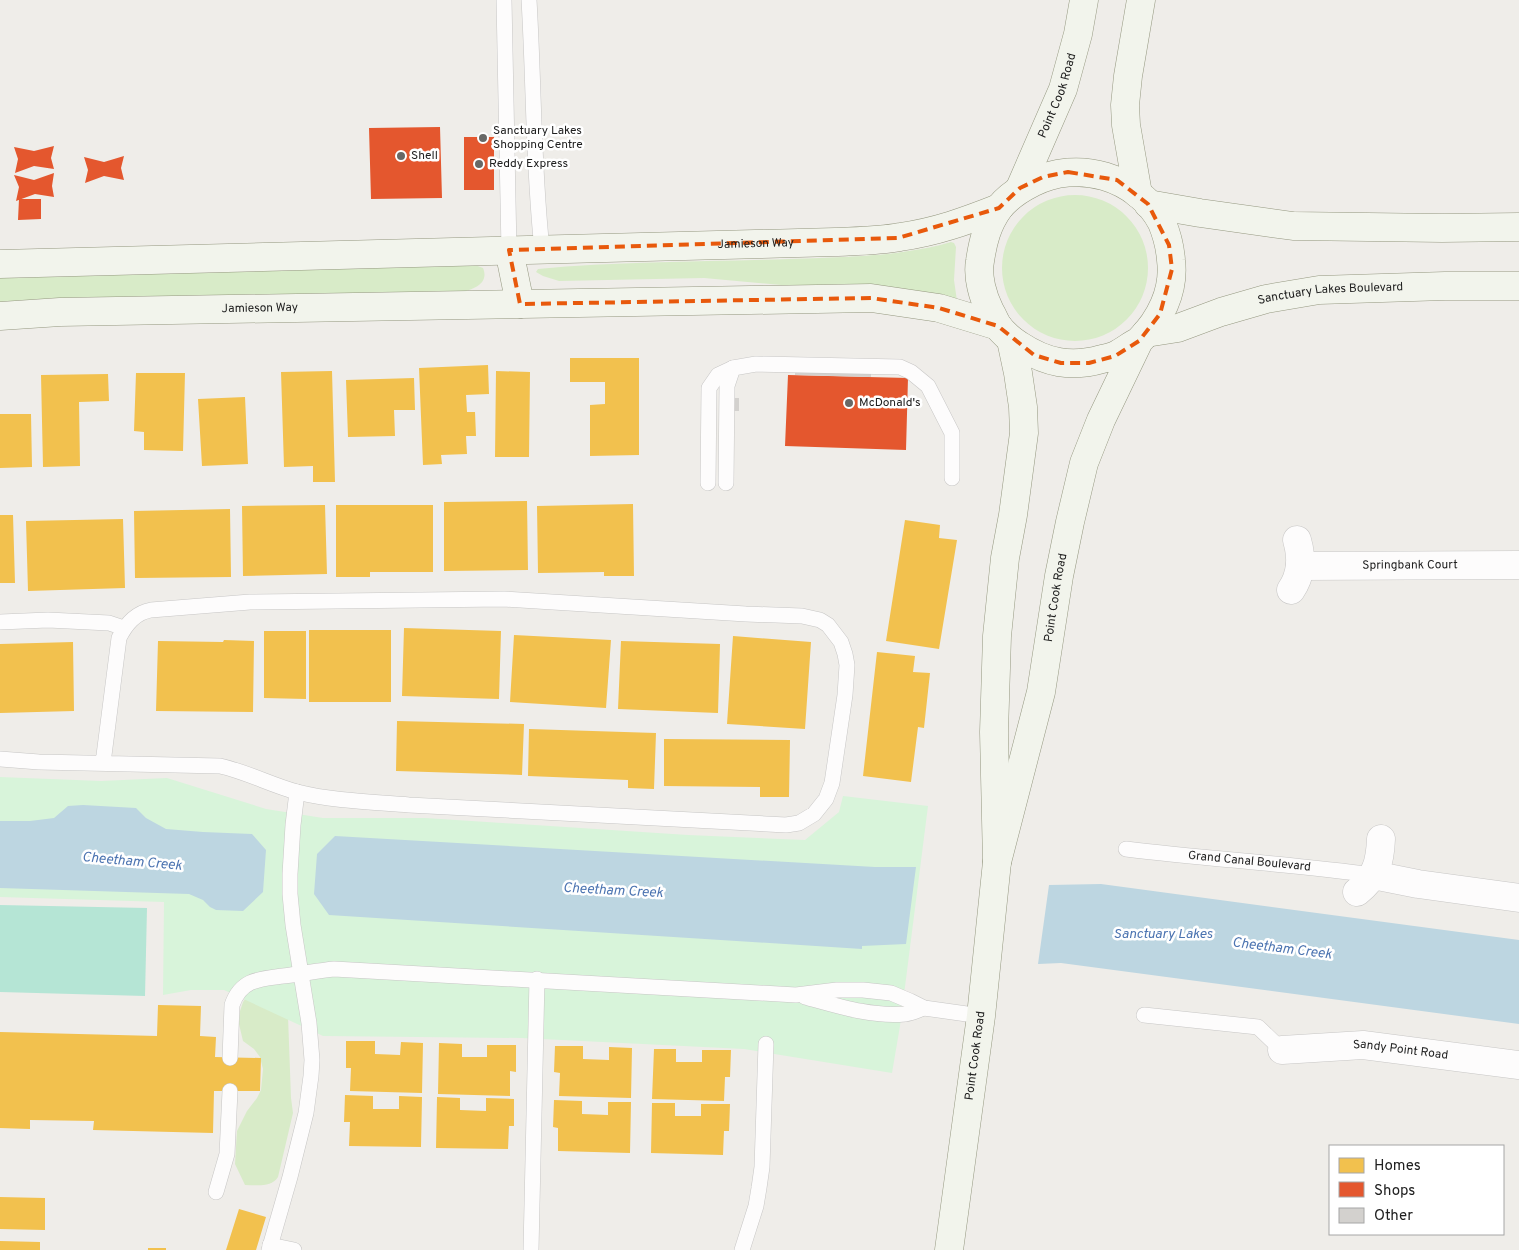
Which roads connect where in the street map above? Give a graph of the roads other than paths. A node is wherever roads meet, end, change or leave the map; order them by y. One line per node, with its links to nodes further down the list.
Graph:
1 (504, 0): 9 (lane)
2 (529, 0): 10 (lane)
3 (1084, 0): 5 (street, Point Cook Road)
4 (1141, 0): 6 (street)
5 (1020, 188): 6 (street); 7 (street)
6 (1143, 199): 8 (street); 16 (street)
7 (1000, 208): 10 (street, Jamieson Way); 15 (street)
8 (1519, 227)
9 (509, 250): 10 (street, Jamieson Way); 11 (street, Jamieson Way); 13 (street)
10 (542, 250)
11 (0, 264)
12 (1519, 286): 16 (street, Sanctuary Lakes Boulevard)
13 (520, 304): 14 (street, Jamieson Way); 15 (street, Jamieson Way)
14 (0, 316)
15 (1005, 333): 16 (street); 30 (street, Point Cook Road)
16 (1142, 337): 30 (street, Point Cook Road)
17 (733, 368): 18 (lane); 19 (lane); 20 (lane)
18 (952, 478)
19 (708, 482)
20 (726, 483)
21 (1296, 540): 22 (street, Springbank Court)
22 (1519, 565)
23 (0, 622): 24 (lane)
24 (124, 628): 26 (lane); 27 (lane)
25 (0, 759): 26 (lane)
26 (103, 763): 27 (lane)
27 (297, 792): 33 (lane)
28 (1381, 839): 31 (street)
29 (1126, 849): 31 (lane, Grand Canal Boulevard)
30 (996, 862): 38 (street, Point Cook Road)
31 (1365, 884): 32 (street, Grand Canal Boulevard)
32 (1519, 898)
33 (302, 973): 34 (lane); 41 (lane); 45 (lane)
34 (537, 979): 35 (lane); 47 (lane)
35 (796, 994): 36 (lane); 36 (lane)
36 (924, 1008): 38 (lane)
37 (1144, 1015): 40 (lane)
38 (981, 1016): 49 (street, Point Cook Road)
39 (766, 1044): 48 (lane)
40 (1282, 1050): 42 (street, Sandy Point Road)
41 (230, 1058)
42 (1519, 1065)
43 (230, 1091): 44 (lane)
44 (216, 1192)
45 (270, 1247): 46 (lane)
46 (294, 1250)
47 (531, 1250)
48 (742, 1250)
49 (949, 1250)

